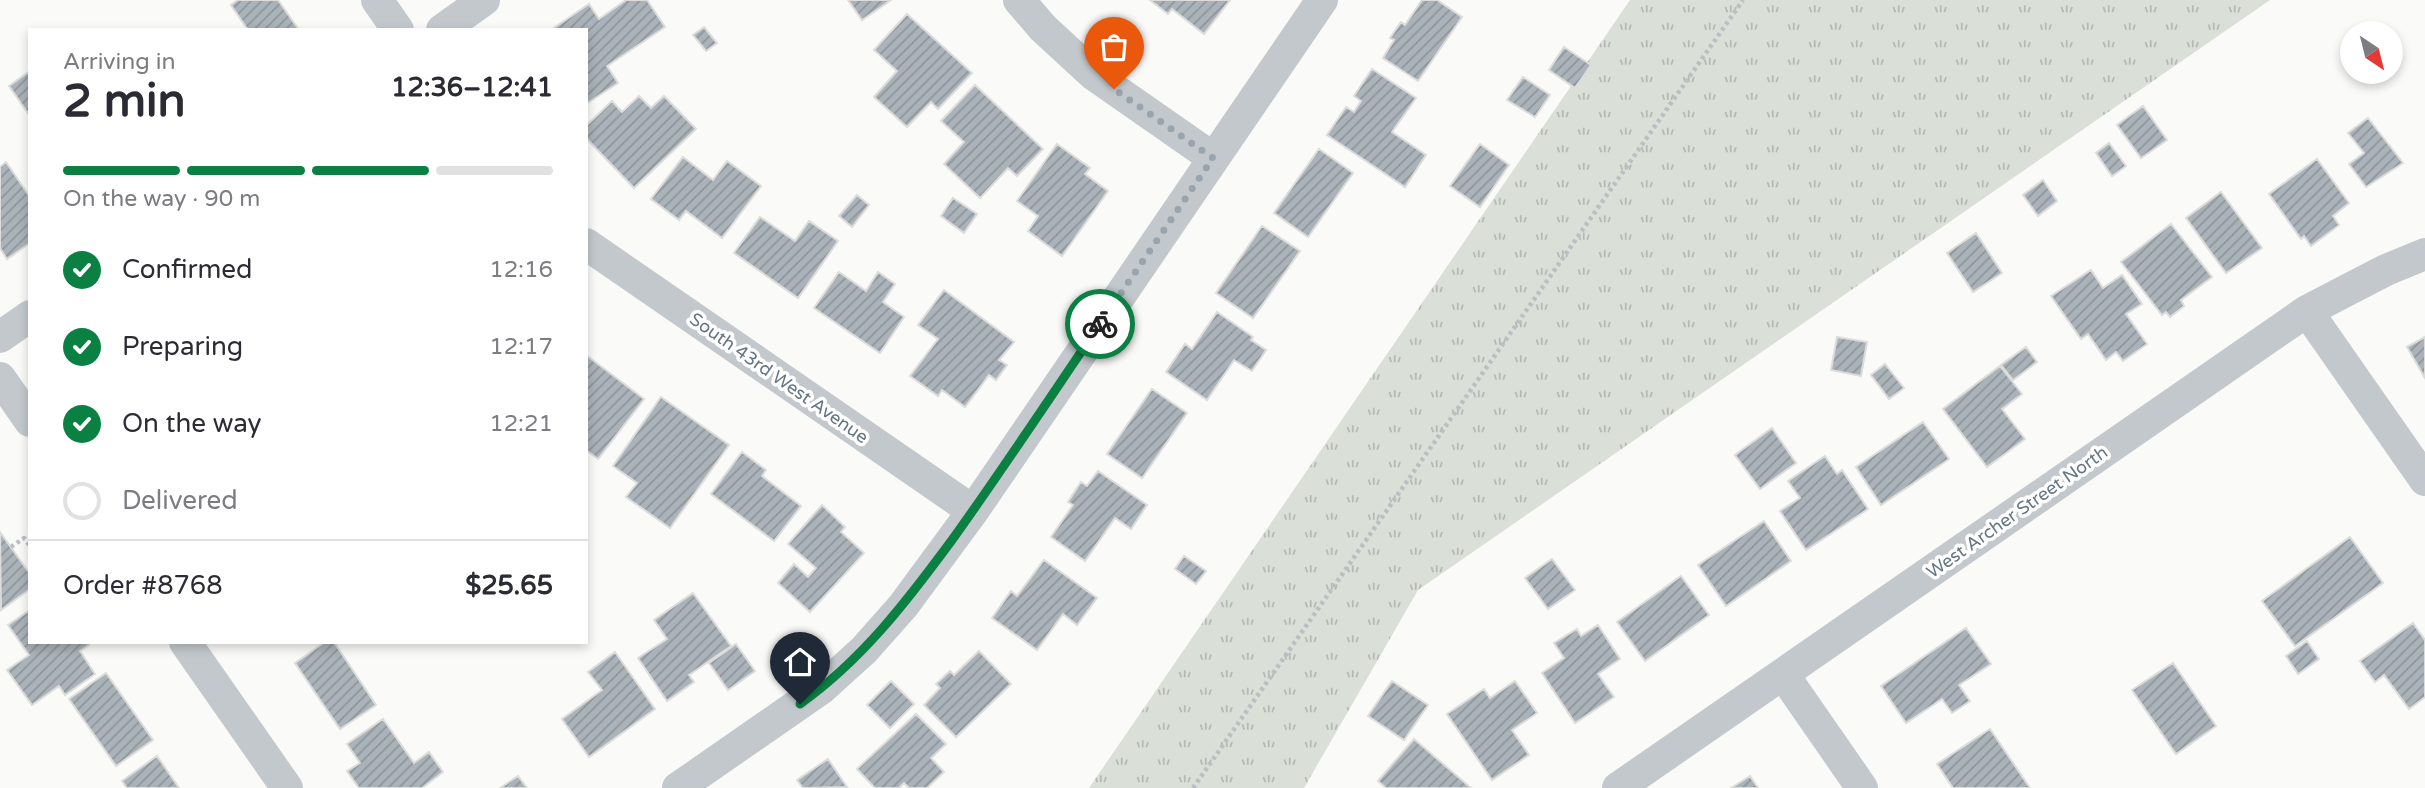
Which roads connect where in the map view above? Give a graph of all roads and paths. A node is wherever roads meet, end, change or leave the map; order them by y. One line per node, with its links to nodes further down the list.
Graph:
1 (377, 0): 6 (street)
2 (484, 0): 7 (street)
3 (1018, 0): 8 (street)
4 (1322, 0): 8 (street)
5 (1743, 0): 24 (path)
6 (397, 28)
7 (445, 28)
8 (1213, 158): 17 (street)
9 (588, 245): 17 (street, South 43rd West Avenue)
10 (2425, 254): 11 (street, West Archer Street North)
11 (2308, 311): 16 (street); 21 (street, West Archer Street North)
12 (28, 317): 13 (street)
13 (0, 337)
14 (0, 378): 15 (street)
15 (28, 418)
16 (2425, 480)
17 (973, 511): 23 (street)
18 (28, 543): 19 (path)
19 (11, 547)
20 (186, 644): 22 (street)
21 (1783, 674): 25 (street, West Archer Street North); 26 (street)
22 (287, 788)
23 (678, 788)
24 (1193, 788)
25 (1618, 788)
26 (1862, 788)

